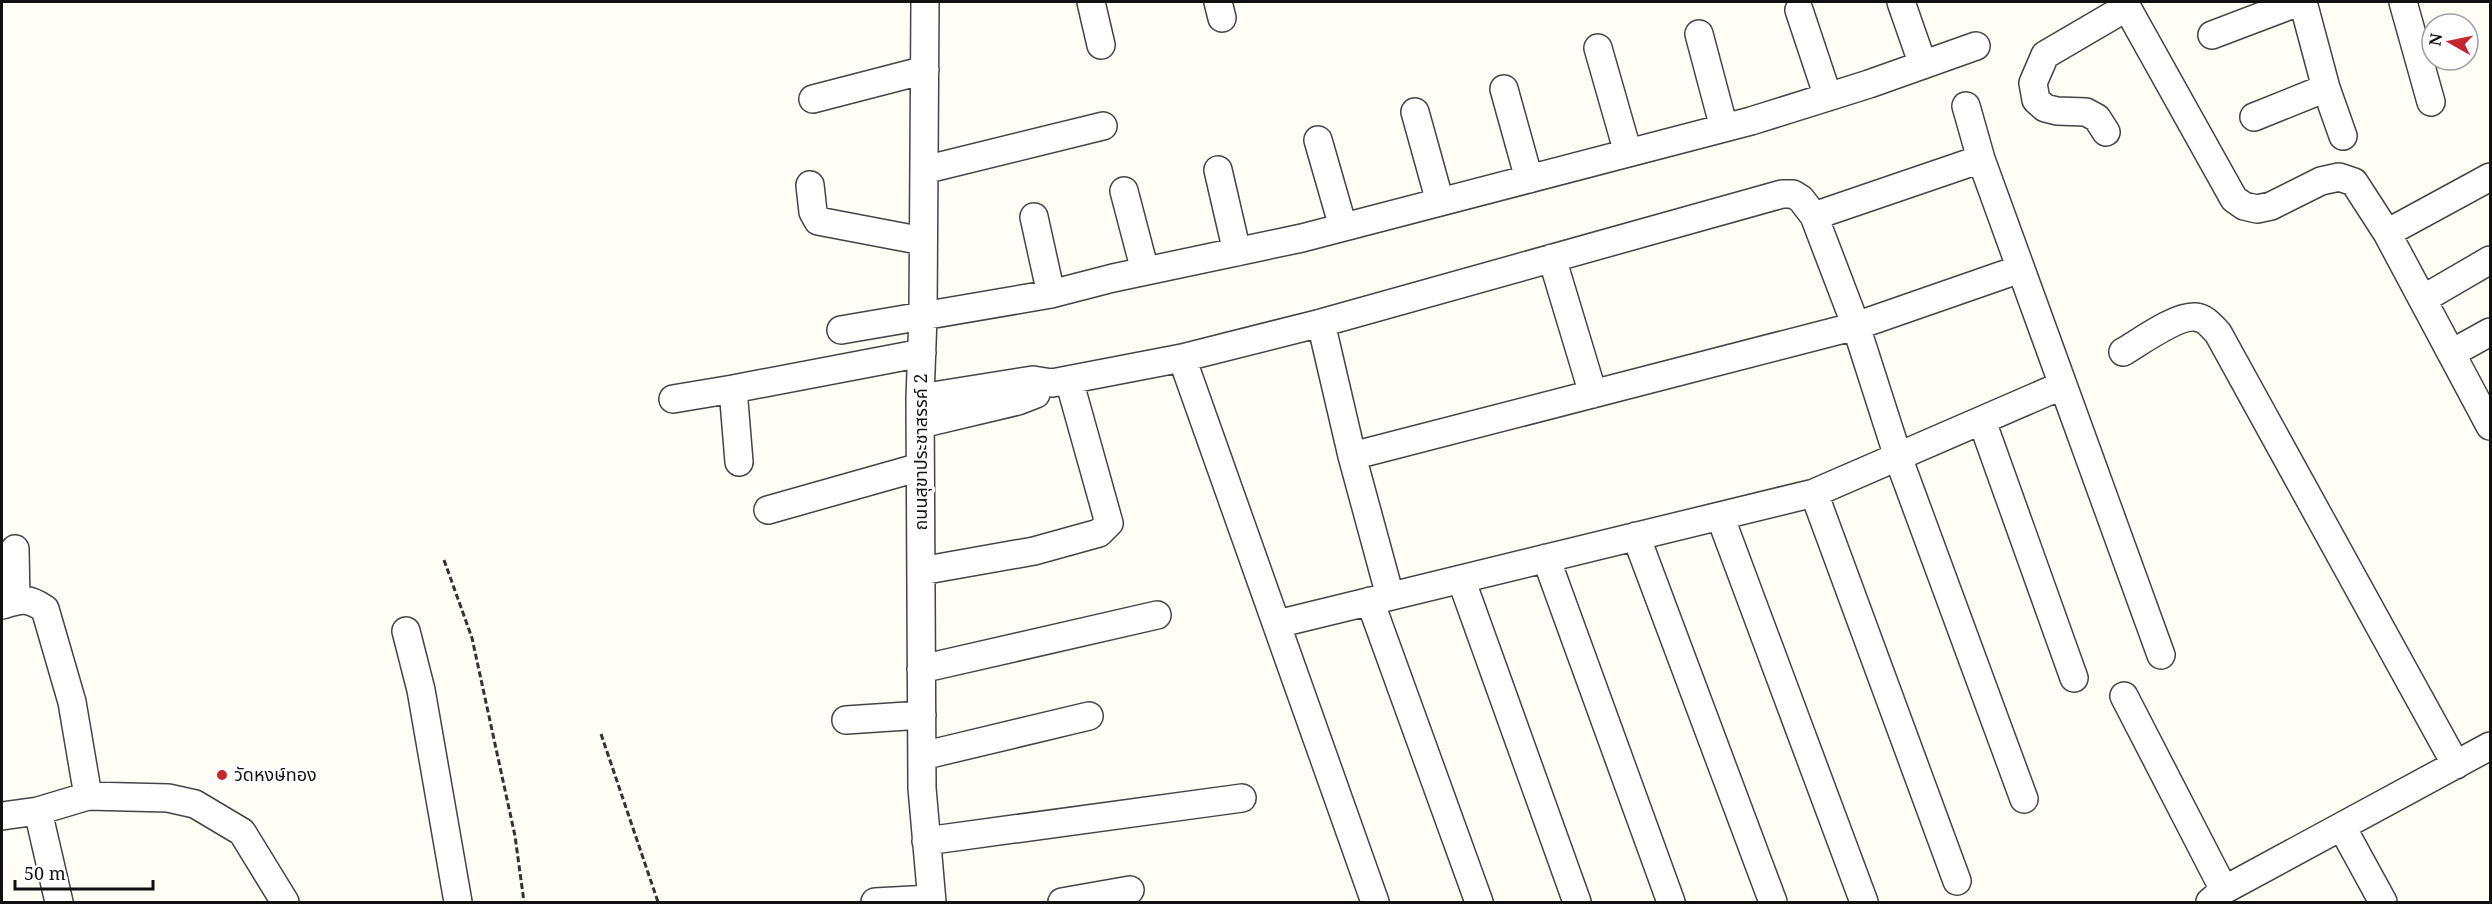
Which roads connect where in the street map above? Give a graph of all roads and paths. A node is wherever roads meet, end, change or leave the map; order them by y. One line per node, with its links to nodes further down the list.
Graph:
1 (925, 2): 14 (street, ถนนสุขาประชาสรรค์ 2)
2 (1091, 2): 10 (street)
3 (1901, 2): 13 (street)
4 (2301, 2): 9 (street); 15 (street)
5 (2403, 2): 19 (street)
6 (2126, 4): 25 (street); 40 (street)
7 (1800, 10): 17 (street)
8 (1700, 34): 24 (street)
9 (2212, 35)
10 (1101, 45)
11 (1976, 46): 13 (street)
12 (1598, 48): 28 (street)
13 (1923, 65): 17 (street)
14 (925, 70): 18 (street); 30 (street, ถนนสุขาประชาสรรค์ 2)
15 (2326, 88): 22 (street); 26 (street)
16 (1504, 89): 33 (street)
17 (1828, 98): 24 (street)
18 (813, 99)
19 (2431, 102)
20 (1966, 106): 29 (street)
21 (1415, 112): 36 (street)
22 (2254, 117)
23 (1103, 126): 30 (street)
24 (1724, 128): 28 (street)
25 (2106, 132)
26 (2343, 136)
27 (1318, 140): 39 (street)
28 (1628, 153): 33 (street)
29 (1981, 159): 37 (street); 45 (street)
30 (924, 170): 41 (street, ถนนสุขาประชาสรรค์ 2)
31 (1218, 170): 42 (street)
32 (2490, 177): 40 (street)
33 (1529, 179): 36 (street)
34 (810, 185): 41 (street)
35 (1124, 191): 46 (street)
36 (1440, 202): 39 (street)
37 (1814, 216): 43 (street); 51 (street)
38 (1034, 217): 47 (street)
39 (1343, 228): 42 (street)
40 (2387, 233): 48 (street)
41 (924, 241): 49 (street, ถนนสุขาประชาสรรค์ 2)
42 (1237, 252): 46 (street)
43 (1552, 258): 50 (street); 61 (street)
44 (2490, 260): 48 (street)
45 (2020, 269): 51 (street); 59 (street)
46 (1144, 271): 47 (street)
47 (1051, 294): 49 (street)
48 (2423, 298): 56 (street)
49 (923, 316): 52 (street); 55 (street, ถนนสุขาประชาสรรค์ 2)
50 (1321, 323): 57 (street); 66 (street)
51 (1856, 326): 61 (street); 67 (street)
52 (841, 330)
53 (2490, 332): 56 (street)
54 (2122, 352): 94 (street)
55 (922, 353): 60 (street); 63 (street, ถนนสุขาประชาสรรค์ 2)
56 (2452, 353): 64 (street)
57 (1182, 358): 58 (street); 82 (street)
58 (1060, 382): 63 (street); 77 (street)
59 (2063, 386): 65 (street); 84 (street)
60 (733, 388): 62 (street); 68 (street)
61 (1593, 394): 66 (street)
62 (673, 399)
63 (920, 411): 69 (street, ถนนสุขาประชาสรรค์ 2)
64 (2488, 417)
65 (1982, 420): 67 (street); 86 (street)
66 (1352, 456): 79 (street)
67 (1898, 457): 70 (street); 97 (street)
68 (739, 462)
69 (920, 467): 71 (street); 77 (street, ถนนสุขาประชาสรรค์ 2)
70 (1814, 493): 72 (street); 102 (street)
71 (768, 510)
72 (1720, 516): 73 (street); 118 (street)
73 (1636, 536): 75 (street); 117 (street)
74 (15, 549): 80 (street)
75 (1546, 558): 78 (street); 116 (street)
76 (444, 560): 109 (path)
77 (921, 572): 85 (street, ถนนสุขาประชาสรรค์ 2)
78 (1461, 579): 79 (street); 115 (street)
79 (1380, 599): 82 (street); 114 (street)
80 (9, 603): 95 (street)
81 (1157, 615): 85 (street)
82 (1277, 624): 113 (street)
83 (406, 631): 108 (street)
84 (2161, 655)
85 (921, 669): 88 (street, ถนนสุขาประชาสรรค์ 2)
86 (2074, 678)
87 (2124, 696): 104 (street)
88 (922, 716): 90 (street); 93 (street, ถนนสุขาประชาสรรค์ 2)
89 (1089, 716): 93 (street)
90 (846, 720)
91 (601, 734): 110 (path)
92 (2490, 746): 94 (street)
93 (922, 756): 101 (street, ถนนสุขาประชาสรรค์ 2)
94 (2456, 765): 100 (street)
95 (88, 796): 98 (street); 107 (street)
96 (1242, 798): 101 (street)
97 (2024, 799)
98 (38, 811): 99 (street); 106 (street)
99 (2, 816)
100 (2342, 827): 104 (street); 119 (street)
101 (926, 841): 105 (street, ถนนสุขาประชาสรรค์ 2)
102 (1957, 881)
103 (1130, 890): 112 (street)
104 (2217, 896)
105 (931, 901): 111 (street)
106 (59, 903)
107 (285, 903)
108 (458, 903)
109 (524, 903)
110 (658, 903)
111 (875, 903)
112 (1062, 903)
113 (1375, 903)
114 (1479, 903)
115 (1576, 903)
116 (1671, 903)
117 (1773, 903)
118 (1864, 903)
119 (2383, 903)

